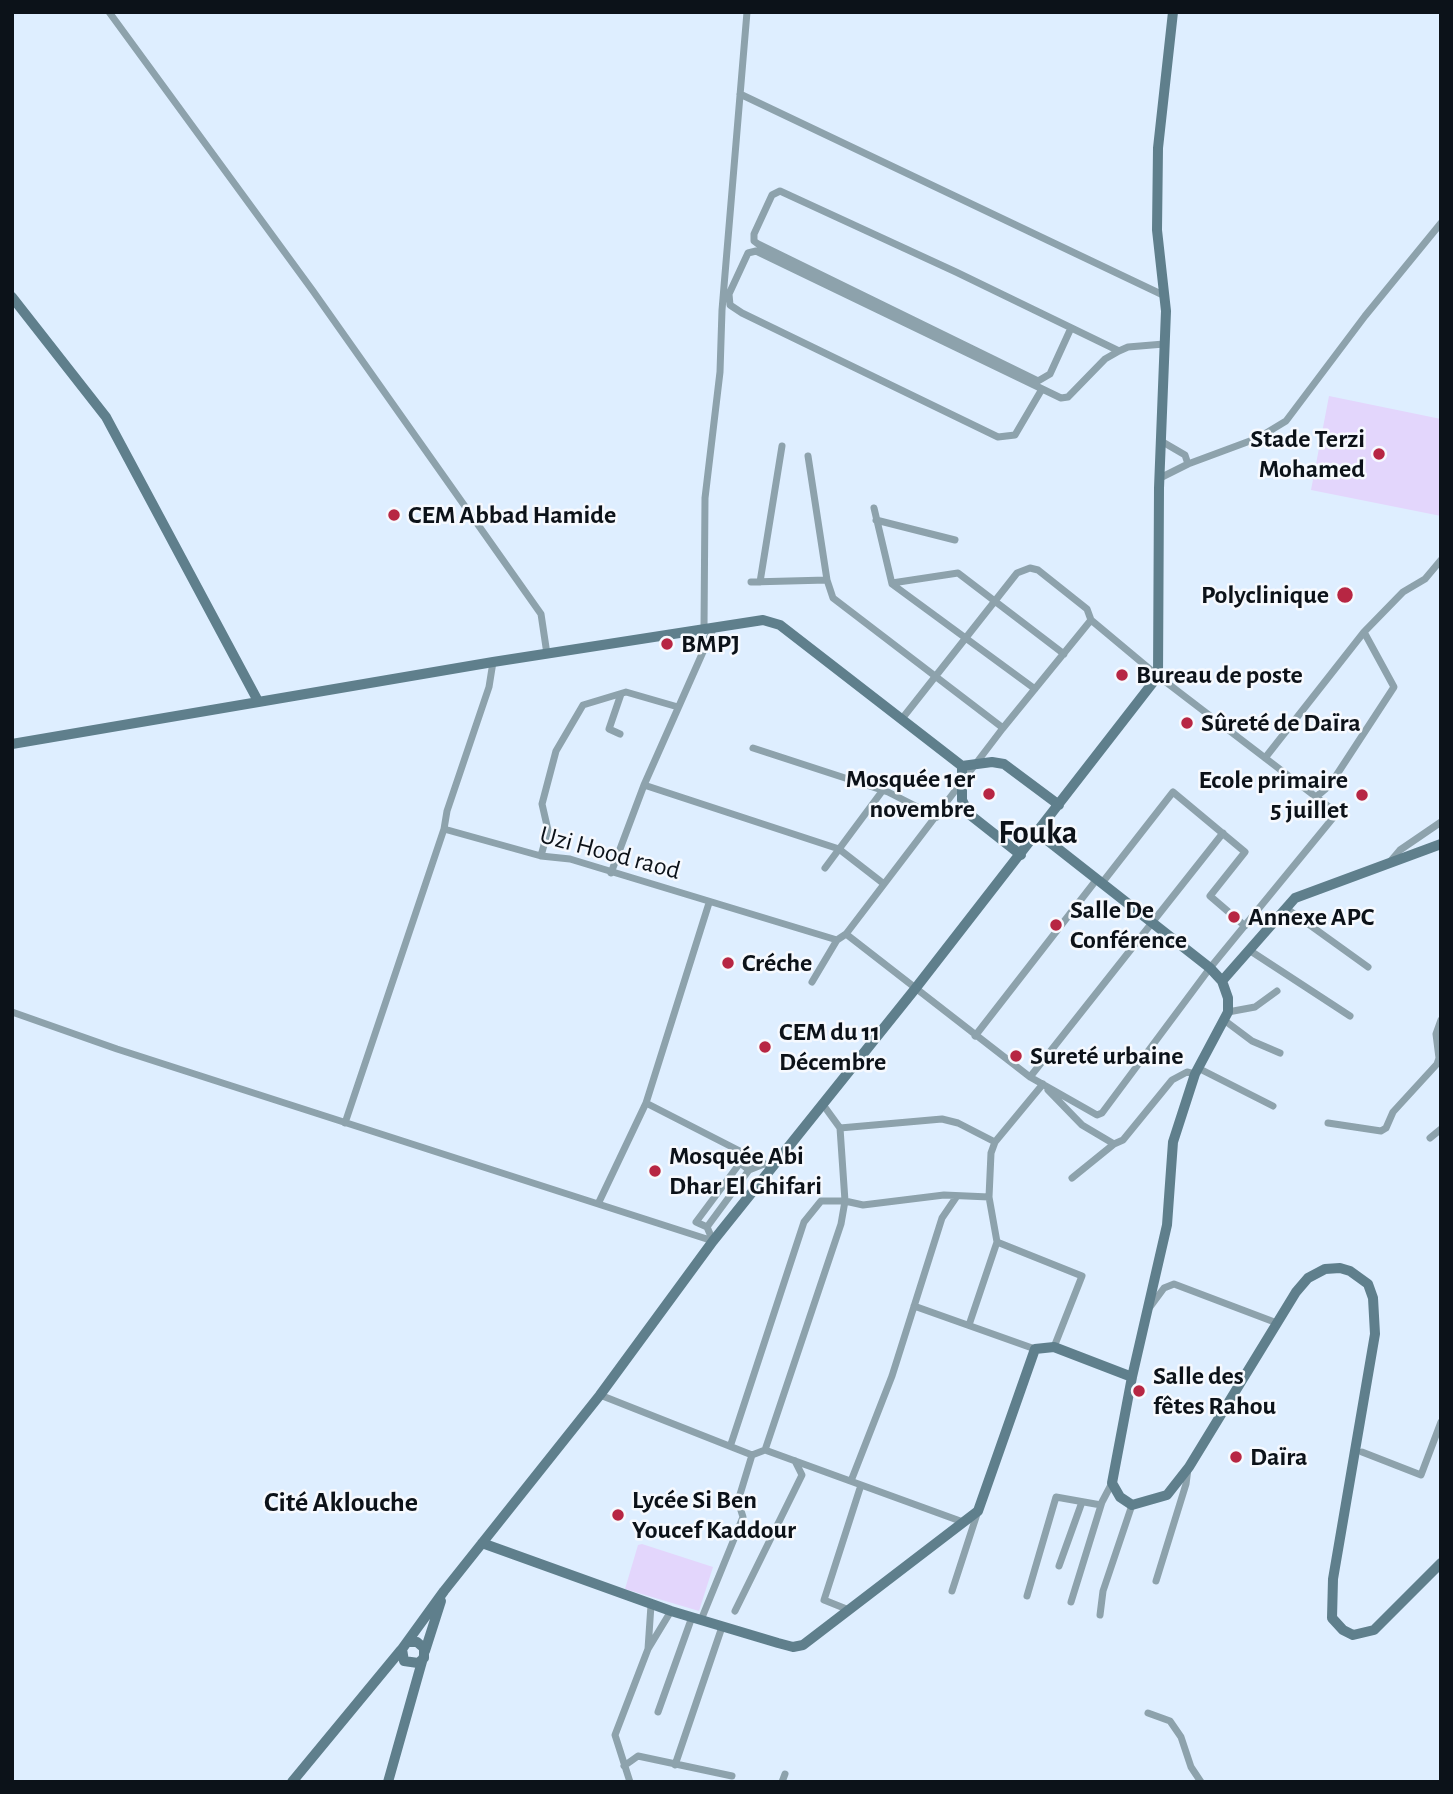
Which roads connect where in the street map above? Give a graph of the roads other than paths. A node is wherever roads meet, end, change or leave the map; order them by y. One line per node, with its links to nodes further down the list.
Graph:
1 (109, 12): 29 (street)
2 (747, 12): 4 (street)
3 (1172, 12): 7 (main road)
4 (740, 94): 7 (street); 26 (street)
5 (1441, 223): 6 (street)
6 (1437, 234): 16 (street)
7 (1163, 295): 10 (main road)
8 (12, 296): 36 (main road)
9 (1071, 328): 9 (street); 11 (street)
10 (1164, 344): 11 (street); 13 (main road)
11 (1119, 351): 12 (street)
12 (1042, 389): 12 (street)
13 (1161, 441): 16 (street); 17 (main road)
14 (782, 446): 22 (street)
15 (808, 456): 22 (street)
16 (1188, 464): 17 (street)
17 (1160, 478): 32 (main road)
18 (874, 508): 19 (street)
19 (876, 520): 20 (street); 23 (street)
20 (955, 540)
21 (1441, 560): 27 (street)
22 (827, 580): 33 (street)
23 (892, 583): 24 (street); 28 (street)
24 (994, 602): 25 (street); 28 (street); 30 (street)
25 (1091, 620): 30 (street); 32 (street)
26 (709, 627): 29 (main road); 37 (street); 38 (main road)
27 (1364, 632): 43 (street); 49 (street)
28 (966, 639): 33 (street); 34 (street)
29 (547, 654): 31 (main road)
30 (1064, 654): 34 (street)
31 (493, 662): 36 (main road); 53 (street)
32 (1158, 676): 43 (street); 50 (main road)
33 (936, 677): 38 (street); 39 (street)
34 (1035, 690): 39 (street)
35 (621, 694): 37 (street); 40 (street); 59 (street)
36 (258, 701): 41 (main road)
37 (678, 707): 46 (street)
38 (901, 720): 45 (main road)
39 (1003, 728): 44 (street)
40 (620, 734)
41 (12, 744)
42 (752, 748): 48 (street)
43 (1265, 758): 49 (street)
44 (979, 763): 45 (main road); 47 (street); 50 (main road)
45 (962, 766): 47 (main road)
46 (644, 785): 57 (street); 62 (street)
47 (962, 786): 51 (street); 58 (main road)
48 (883, 790): 51 (street); 57 (street)
49 (1316, 797): 68 (street)
50 (1059, 805): 54 (main road)
51 (937, 817): 64 (street)
52 (1441, 822): 60 (street)
53 (444, 829): 59 (street, Uzi Hood raod); 91 (street)
54 (1038, 833): 58 (main road); 63 (main road)
55 (1223, 833): 63 (street); 67 (street); 68 (street)
56 (1441, 844): 60 (main road)
57 (839, 849): 61 (street); 64 (street)
58 (1021, 855): 76 (main road)
59 (541, 856): 62 (street, Uzi Hood raod)
60 (1389, 863): 66 (main road)
61 (825, 868)
62 (611, 873): 65 (street, Uzi Hood raod)
63 (1100, 881): 67 (main road); 82 (street)
64 (884, 884): 69 (street)
65 (709, 903): 70 (street, Uzi Hood raod); 88 (street)
66 (1286, 908): 71 (main road); 72 (street)
67 (1151, 922): 73 (main road); 86 (street)
68 (1245, 926): 73 (street)
69 (846, 934): 70 (street); 76 (street)
70 (837, 940): 75 (street)
71 (1248, 950): 74 (main road); 80 (street)
72 (1368, 967)
73 (1210, 968): 74 (main road); 87 (street)
74 (1222, 981): 79 (main road)
75 (811, 982)
76 (915, 989): 82 (street); 89 (main road)
77 (1277, 991): 79 (street)
78 (12, 1012): 91 (street)
79 (1226, 1016): 83 (street); 85 (main road)
80 (1350, 1016)
81 (1441, 1020): 84 (street)
82 (975, 1036): 86 (street)
83 (1280, 1053)
84 (1440, 1058): 92 (street)
85 (1197, 1071): 90 (street); 97 (street); 109 (main road)
86 (1030, 1077): 87 (street)
87 (1043, 1084): 96 (street); 97 (street)
88 (646, 1103): 98 (street); 104 (street)
89 (824, 1105): 93 (street); 98 (main road)
90 (1273, 1106)
91 (345, 1123): 104 (street)
92 (1328, 1123)
93 (840, 1128): 96 (street); 103 (street)
94 (1441, 1129): 95 (street)
95 (1430, 1138)
96 (995, 1142): 102 (street)
97 (1114, 1144): 100 (street)
98 (768, 1166): 99 (street); 106 (main road)
99 (750, 1170): 105 (street); 105 (street)
100 (1072, 1178)
101 (957, 1196): 102 (street); 103 (street); 108 (street)
102 (989, 1197): 107 (street)
103 (845, 1200): 117 (street); 118 (street)
104 (599, 1202): 106 (street)
105 (707, 1227): 106 (street)
106 (713, 1241): 115 (main road)
107 (997, 1242): 111 (street); 112 (street)
108 (914, 1306): 111 (street); 123 (street)
109 (1147, 1311): 110 (street); 114 (main road)
110 (1277, 1323): 122 (main road); 132 (main road)
111 (969, 1325): 113 (street)
112 (1054, 1346): 113 (main road); 114 (main road)
113 (1035, 1349): 129 (main road)
114 (1132, 1377): 124 (main road)
115 (600, 1395): 117 (street); 131 (main road)
116 (1441, 1422): 119 (street)
117 (731, 1444): 120 (street)
118 (765, 1450): 120 (street); 121 (street)
119 (1362, 1452)
120 (752, 1455): 144 (street)
121 (795, 1461): 123 (street); 142 (street)
122 (1188, 1469): 128 (main road); 134 (street)
123 (850, 1481): 125 (street)
124 (1112, 1483): 127 (street); 128 (main road)
125 (861, 1485): 130 (street); 140 (street)
126 (1082, 1502): 127 (street); 133 (street); 137 (street)
127 (1101, 1505): 138 (street)
128 (1132, 1505): 143 (street)
129 (978, 1511): 130 (main road); 136 (street)
130 (962, 1522): 140 (main road)
131 (482, 1543): 135 (main road); 139 (main road)
132 (1441, 1563)
133 (1059, 1566)
134 (1156, 1581)
135 (444, 1591): 146 (main road); 148 (main road)
136 (952, 1591)
137 (1027, 1596)
138 (1071, 1602)
139 (651, 1605): 141 (main road); 147 (street)
140 (849, 1610): 145 (main road)
141 (671, 1611): 144 (main road); 147 (street)
142 (735, 1611)
143 (1100, 1615)
144 (696, 1619): 145 (main road); 149 (street)
145 (722, 1627): 151 (street)
146 (405, 1646): 148 (main road); 148 (main road); 154 (main road)
147 (648, 1649): 152 (street)
148 (424, 1655): 155 (main road)
149 (658, 1713)
150 (1148, 1713): 157 (street)
151 (675, 1765): 152 (street); 153 (street)
152 (624, 1766): 156 (street)
153 (732, 1776)
154 (292, 1782)
155 (388, 1782)
156 (630, 1782)
157 (1201, 1782)

